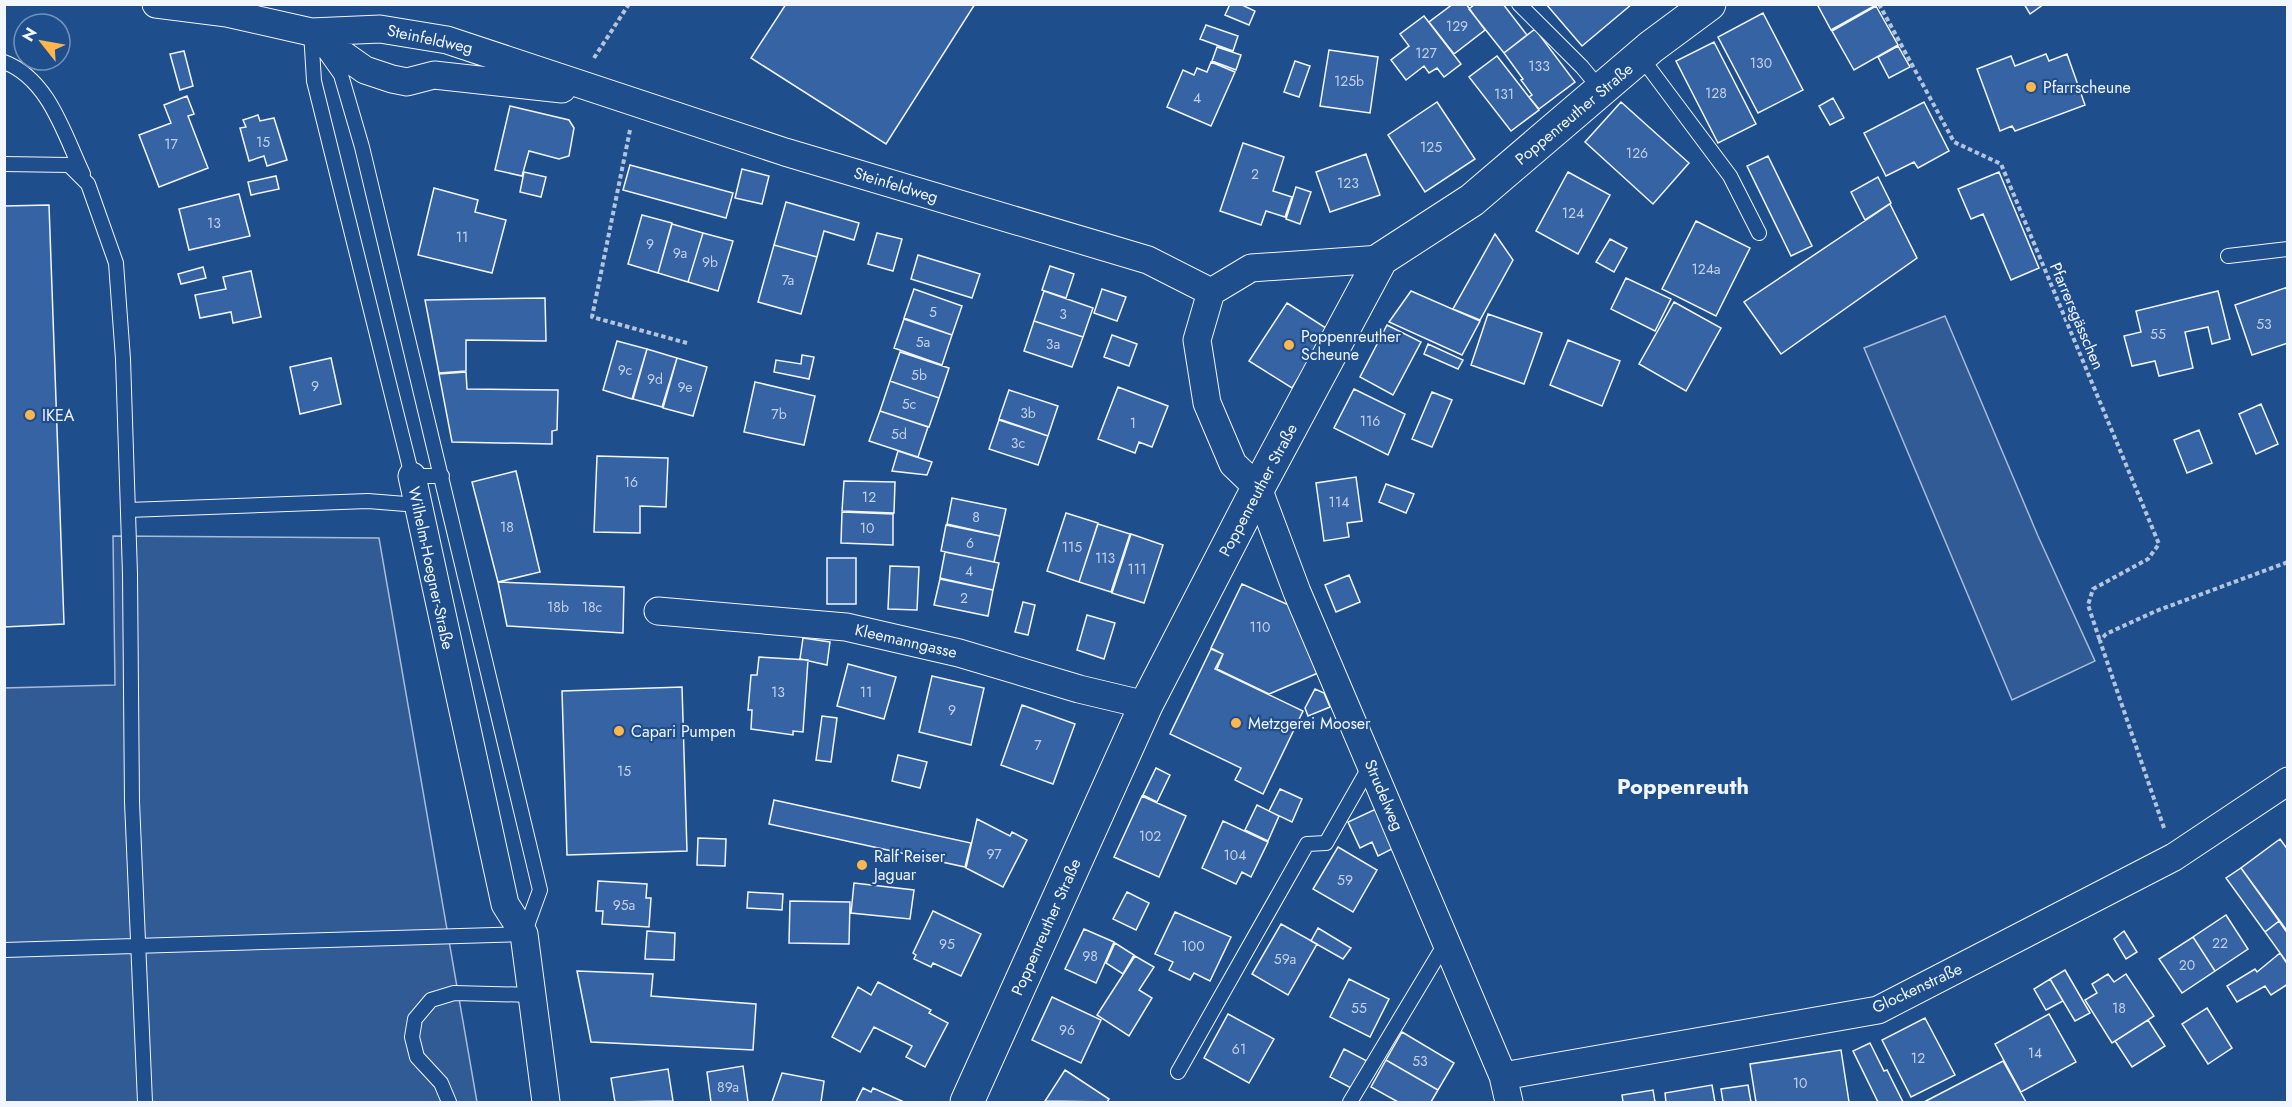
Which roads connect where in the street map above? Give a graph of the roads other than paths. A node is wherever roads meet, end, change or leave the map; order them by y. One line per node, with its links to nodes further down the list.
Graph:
1 (156, 4): 4 (street, Steinfeldweg)
2 (1518, 4): 8 (lane)
3 (1709, 4): 5 (street, Poppenreuther Straße)
4 (311, 32): 7 (street, Steinfeldweg); 7 (street, Steinfeldweg); 16 (lane, Wilhelm-Hoegner-Straße); 17 (lane)
5 (1641, 57): 8 (street, Poppenreuther Straße); 11 (lane)
6 (4, 62): 10 (lane)
7 (578, 84): 15 (street, Steinfeldweg)
8 (1601, 90): 14 (street, Poppenreuther Straße)
9 (4, 164): 10 (lane)
10 (88, 184): 20 (lane)
11 (1759, 233)
12 (2288, 249): 13 (lane)
13 (2228, 256)
14 (1381, 258): 15 (street); 18 (street, Poppenreuther Straße)
15 (1210, 292): 18 (street)
16 (412, 476): 17 (lane); 19 (street, Wilhelm-Hoegner-Straße)
17 (442, 476): 25 (lane)
18 (1258, 488): 22 (street, Poppenreuther Straße); 23 (street, Strudelweg)
19 (418, 505): 20 (lane); 25 (street, Wilhelm-Hoegner-Straße)
20 (128, 510): 27 (lane)
21 (658, 611): 22 (street, Kleemanngasse)
22 (1146, 705): 35 (street, Poppenreuther Straße)
23 (1371, 765): 26 (street, Strudelweg); 30 (lane)
24 (2288, 782): 31 (street, Glockenstraße)
25 (524, 934): 27 (lane); 29 (street, Wilhelm-Hoegner-Straße)
26 (1446, 941): 31 (street, Strudelweg); 36 (lane)
27 (138, 945): 28 (lane); 32 (lane)
28 (4, 950)
29 (533, 995): 33 (lane); 34 (street, Wilhelm-Hoegner-Straße)
30 (1178, 1072)
31 (1503, 1076): 37 (street, Strudelweg)
32 (145, 1102)
33 (449, 1102)
34 (546, 1102)
35 (967, 1102)
36 (1350, 1102)
37 (1509, 1102)

